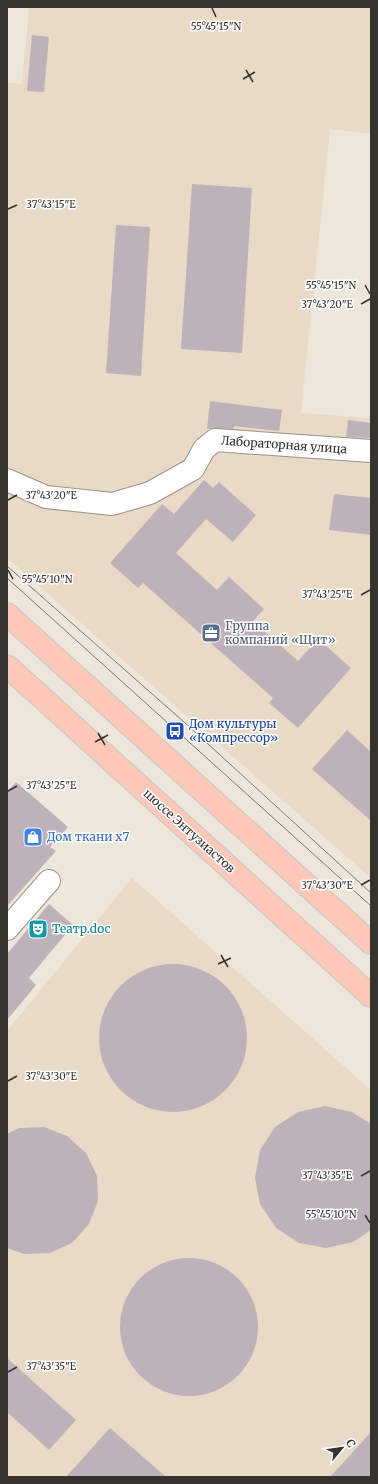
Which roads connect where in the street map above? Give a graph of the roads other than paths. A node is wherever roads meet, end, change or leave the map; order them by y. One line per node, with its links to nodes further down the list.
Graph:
1 (371, 451): 2 (street, Лабораторная улица)
2 (7, 480)
3 (7, 614): 7 (main road)
4 (12, 675): 8 (main road, шоссе Энтузиастов)
5 (50, 881): 6 (street)
6 (7, 929)
7 (371, 944)
8 (371, 996)

